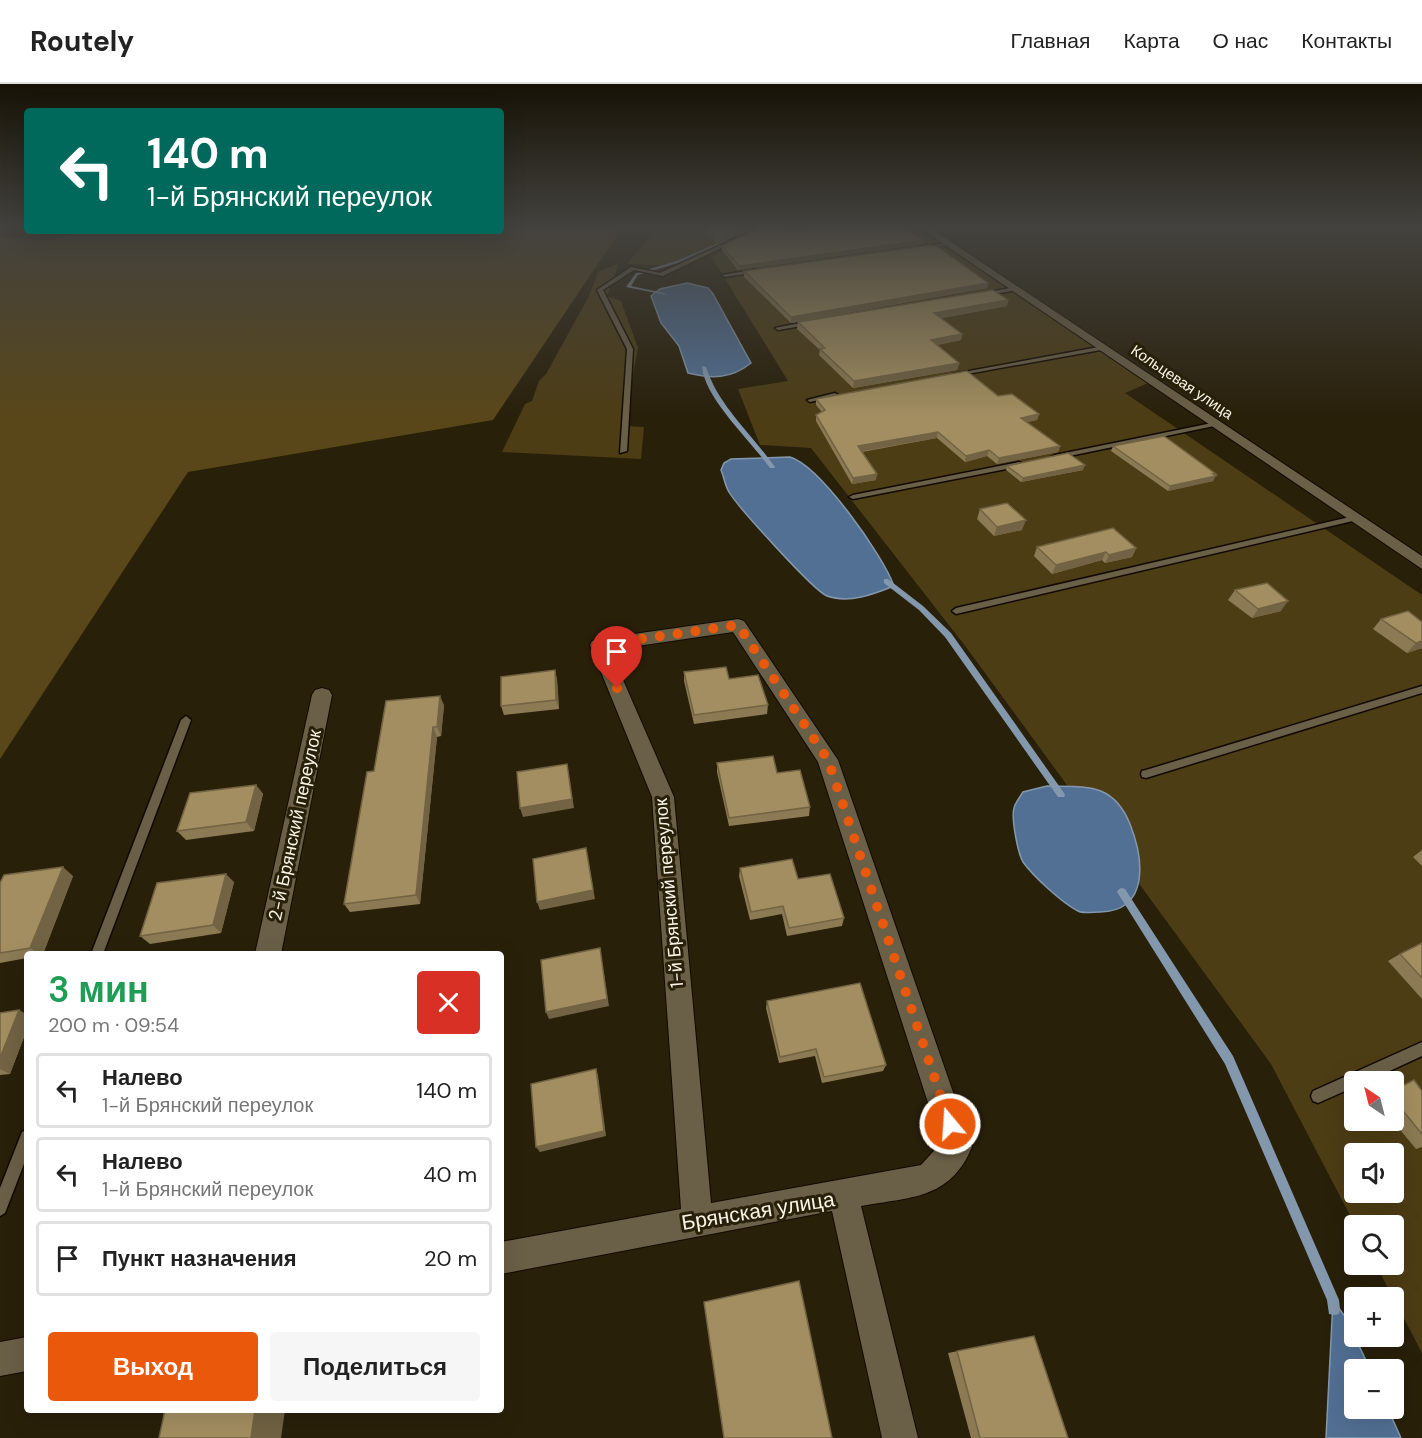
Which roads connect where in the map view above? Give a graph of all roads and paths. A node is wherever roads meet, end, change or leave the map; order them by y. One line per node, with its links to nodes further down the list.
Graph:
1 (601, 291): 12 (lane)
2 (1003, 291): 4 (lane)
3 (1019, 291): 7 (street, Кольцевая улица)
4 (970, 297)
5 (823, 321): 6 (lane)
6 (778, 328)
7 (1104, 348): 8 (lane); 11 (street, Кольцевая улица)
8 (951, 375)
9 (846, 394): 10 (lane)
10 (810, 400)
11 (1216, 424): 13 (lane); 16 (street, Кольцевая улица)
12 (623, 451)
13 (1041, 460)
14 (1029, 462): 15 (lane)
15 (853, 497)
16 (1354, 518): 17 (street, Кольцевая улица); 18 (lane)
17 (1422, 564)
18 (956, 611)
19 (1422, 689): 22 (lane)
20 (322, 695): 24 (street, 2-й Брянский переулок)
21 (186, 720): 23 (lane)
22 (1146, 774)
23 (97, 951)
24 (269, 951)
25 (1422, 1049): 26 (lane)
26 (1318, 1096)
27 (24, 1145): 29 (lane)
28 (843, 1194): 30 (street, Брянская улица); 30 (street, 1-й Брянский переулок); 34 (street, Брянская улица)
29 (0, 1208)
30 (697, 1221): 31 (street, Брянская улица)
31 (504, 1257)
32 (24, 1355): 33 (street)
33 (0, 1359)
34 (900, 1438)

